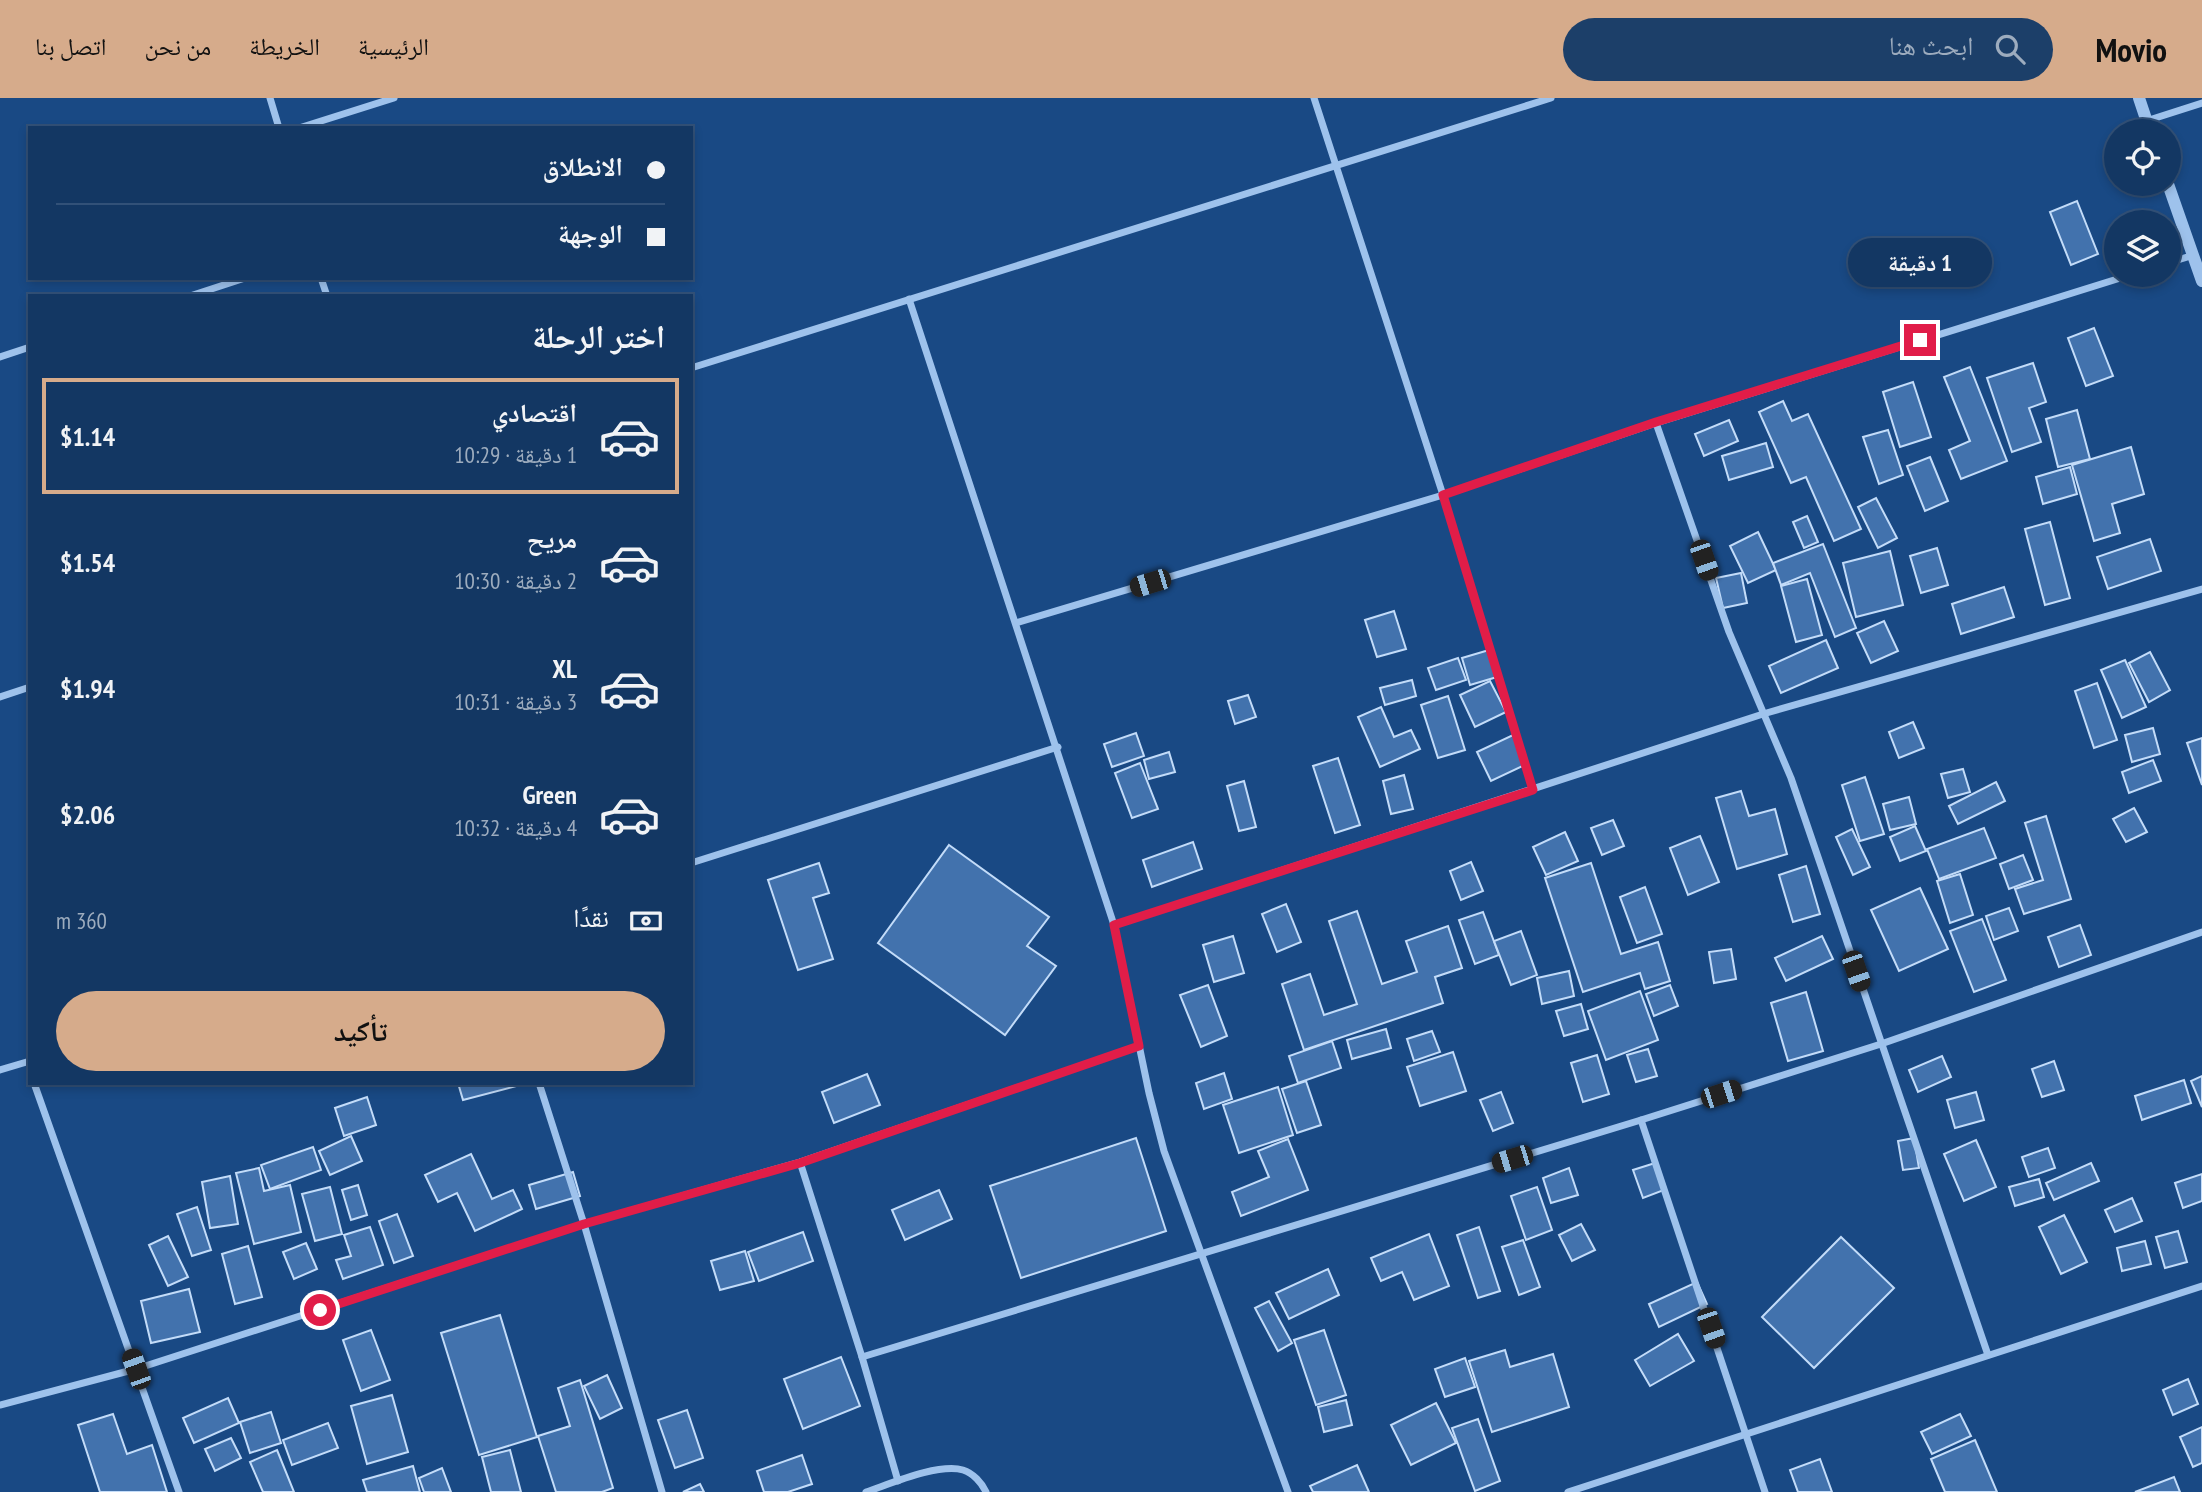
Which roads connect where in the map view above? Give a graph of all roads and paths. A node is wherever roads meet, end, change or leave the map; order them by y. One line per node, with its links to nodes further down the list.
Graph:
1 (270, 98): 9 (street)
2 (394, 98): 10 (street)
3 (1314, 98): 11 (street)
4 (1548, 98): 11 (street)
5 (2139, 98): 7 (street)
6 (2202, 103): 8 (street)
7 (2146, 119)
8 (2164, 119)
9 (278, 126)
10 (305, 126)
11 (1336, 165): 19 (street); 24 (street)
12 (2172, 196): 13 (street)
13 (2194, 255): 14 (street); 16 (street)
14 (2181, 259)
15 (239, 280): 18 (street)
16 (2202, 281)
17 (2104, 283): 23 (street)
18 (196, 294)
19 (909, 299): 22 (street); 26 (street)
20 (28, 348): 21 (street)
21 (0, 357)
22 (693, 367)
23 (1656, 422): 24 (street); 29 (street)
24 (1443, 495): 26 (street); 31 (street)
25 (2202, 589): 29 (street)
26 (1017, 623): 30 (street)
27 (28, 688): 28 (street)
28 (0, 697)
29 (1763, 714): 31 (street); 35 (street)
30 (1058, 747): 32 (street); 33 (street)
31 (1533, 790): 33 (street)
32 (693, 862)
33 (1114, 925): 36 (street)
34 (2202, 932): 35 (street)
35 (1881, 1044): 41 (street); 46 (street)
36 (1139, 1046): 42 (street); 44 (street)
37 (28, 1064): 38 (street)
38 (0, 1070)
39 (35, 1085): 48 (street)
40 (540, 1085): 43 (street)
41 (1641, 1120): 44 (street); 50 (street)
42 (800, 1163): 43 (street); 47 (street)
43 (584, 1224): 48 (street); 53 (street)
44 (1202, 1254): 47 (street); 56 (street)
45 (2202, 1286): 46 (street)
46 (1988, 1355): 50 (street)
47 (862, 1357): 51 (street)
48 (136, 1369): 49 (street); 52 (street)
49 (0, 1405)
50 (1746, 1433): 57 (street); 58 (street)
51 (898, 1481): 54 (street); 55 (street)
52 (179, 1492)
53 (662, 1492)
54 (866, 1492)
55 (986, 1492)
56 (1288, 1492)
57 (1568, 1492)
58 (1765, 1492)

